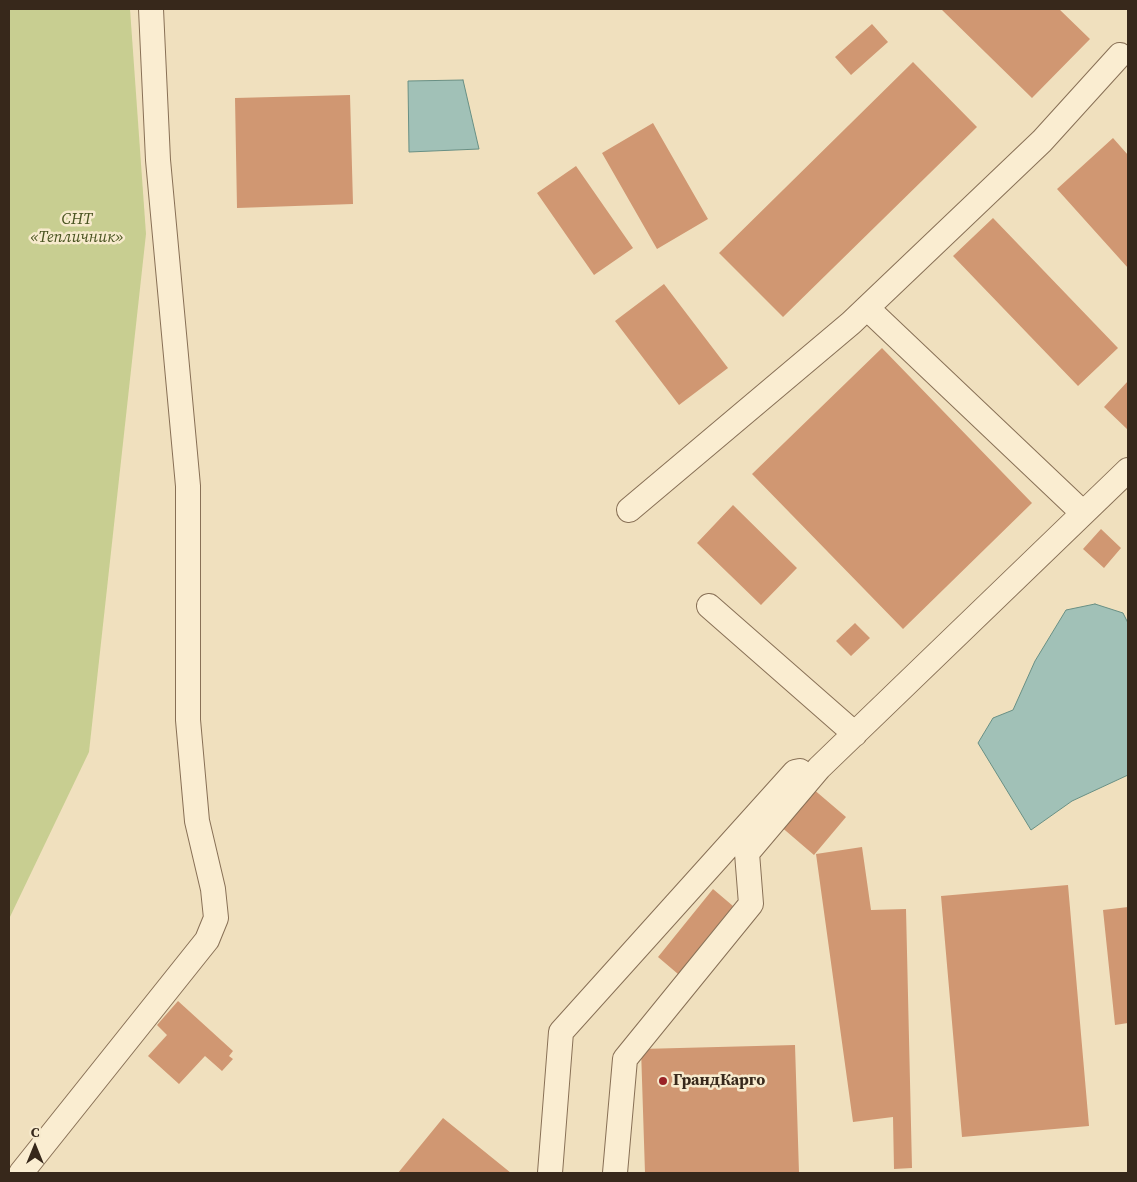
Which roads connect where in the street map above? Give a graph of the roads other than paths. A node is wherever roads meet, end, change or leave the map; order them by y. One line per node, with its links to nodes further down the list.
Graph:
1 (151, 9): 10 (street)
2 (1120, 55): 3 (street)
3 (867, 308): 5 (street); 6 (street)
4 (1128, 470): 6 (street)
5 (629, 510)
6 (1083, 514): 8 (street)
7 (709, 606): 8 (street)
8 (854, 734): 9 (street)
9 (819, 768): 11 (street); 12 (street)
10 (21, 1173)
11 (550, 1173)
12 (615, 1173)

